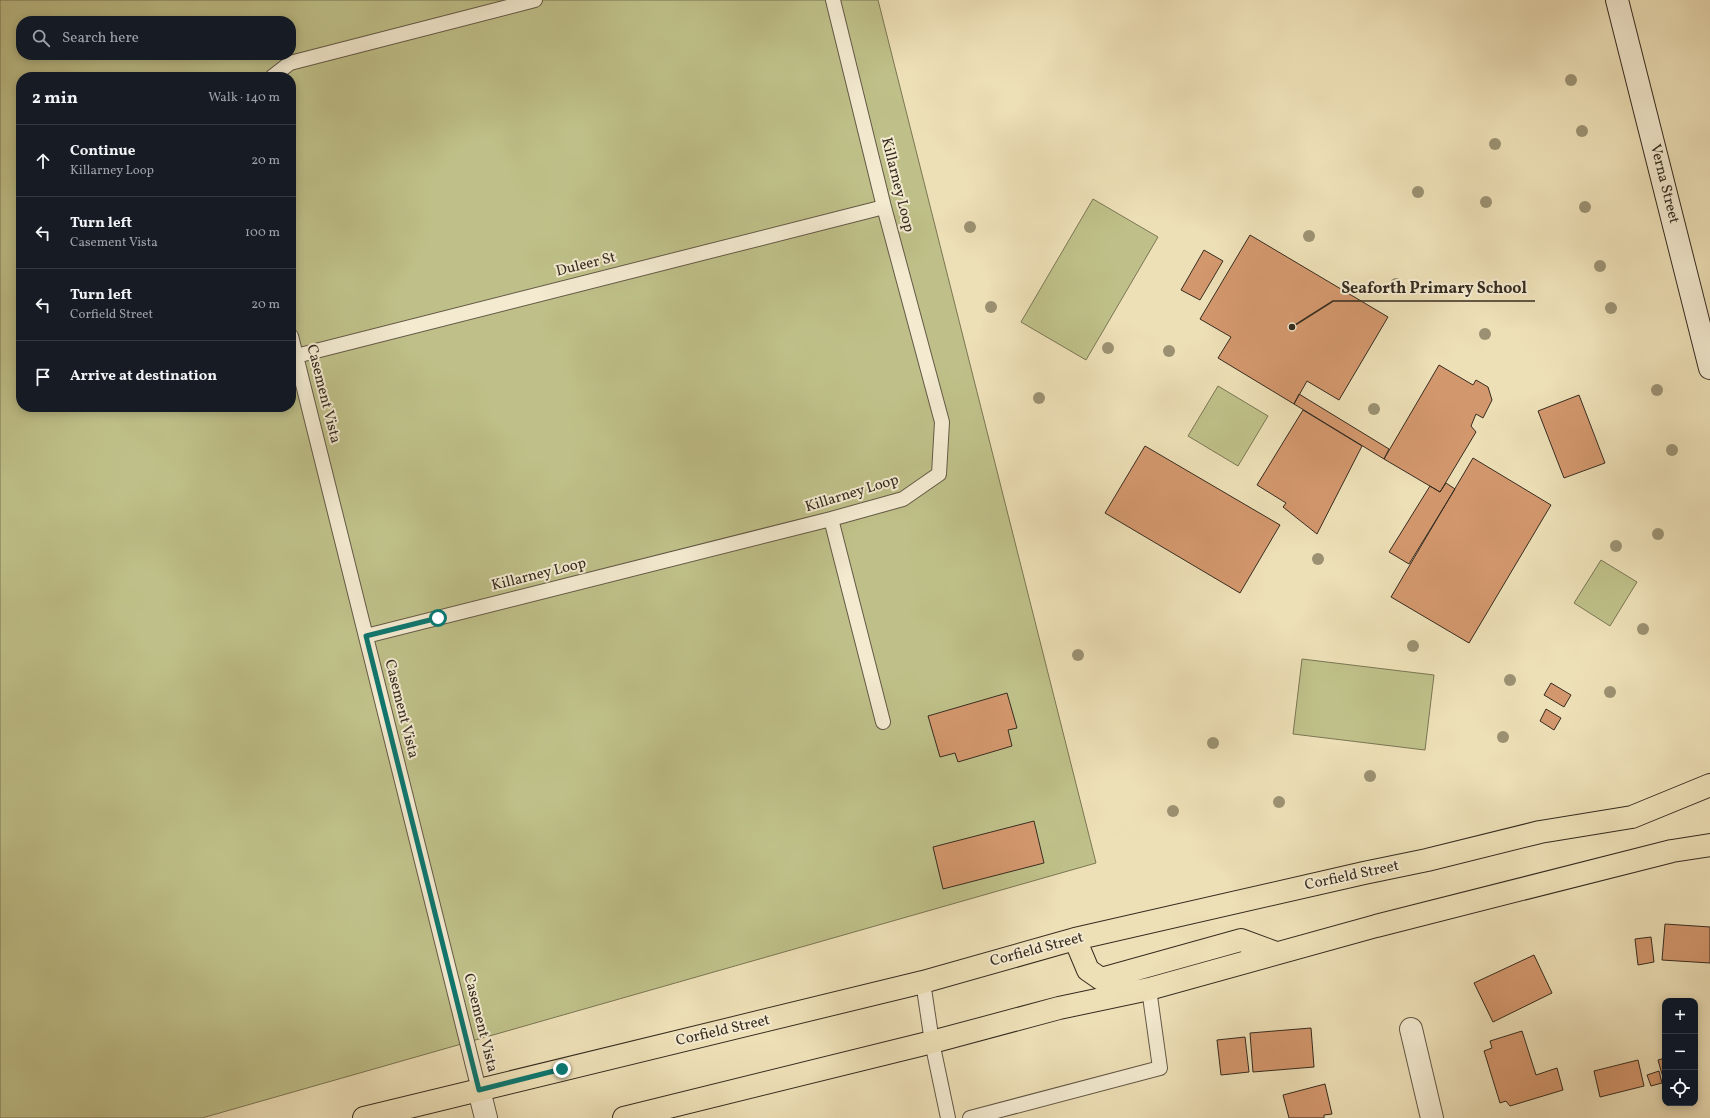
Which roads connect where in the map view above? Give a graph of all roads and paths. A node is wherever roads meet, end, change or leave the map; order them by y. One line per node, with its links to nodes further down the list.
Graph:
1 (535, 0): 4 (lane)
2 (833, 0): 5 (lane, Killarney Loop)
3 (1617, 0): 7 (main road, Verna Street)
4 (278, 72)
5 (884, 207): 6 (lane, Duleer St); 8 (lane, Killarney Loop)
6 (296, 356): 9 (lane, Casement Vista)
7 (1710, 368)
8 (831, 520): 9 (lane, Killarney Loop); 10 (lane)
9 (366, 636): 19 (lane, Casement Vista)
10 (883, 722)
11 (1710, 785): 13 (main road, Corfield Street)
12 (1710, 845): 14 (main road)
13 (1075, 939): 14 (main road); 15 (main road, Corfield Street)
14 (1276, 953): 16 (main road)
15 (923, 982): 18 (lane); 19 (main road, Corfield Street)
16 (1149, 989): 18 (main road); 24 (lane)
17 (1411, 1028): 25 (main road)
18 (932, 1042): 22 (main road); 23 (lane)
19 (479, 1090): 20 (main road, Corfield Street); 21 (main road)
20 (364, 1118)
21 (486, 1118)
22 (624, 1118)
23 (948, 1118)
24 (970, 1118)
25 (1432, 1118)

